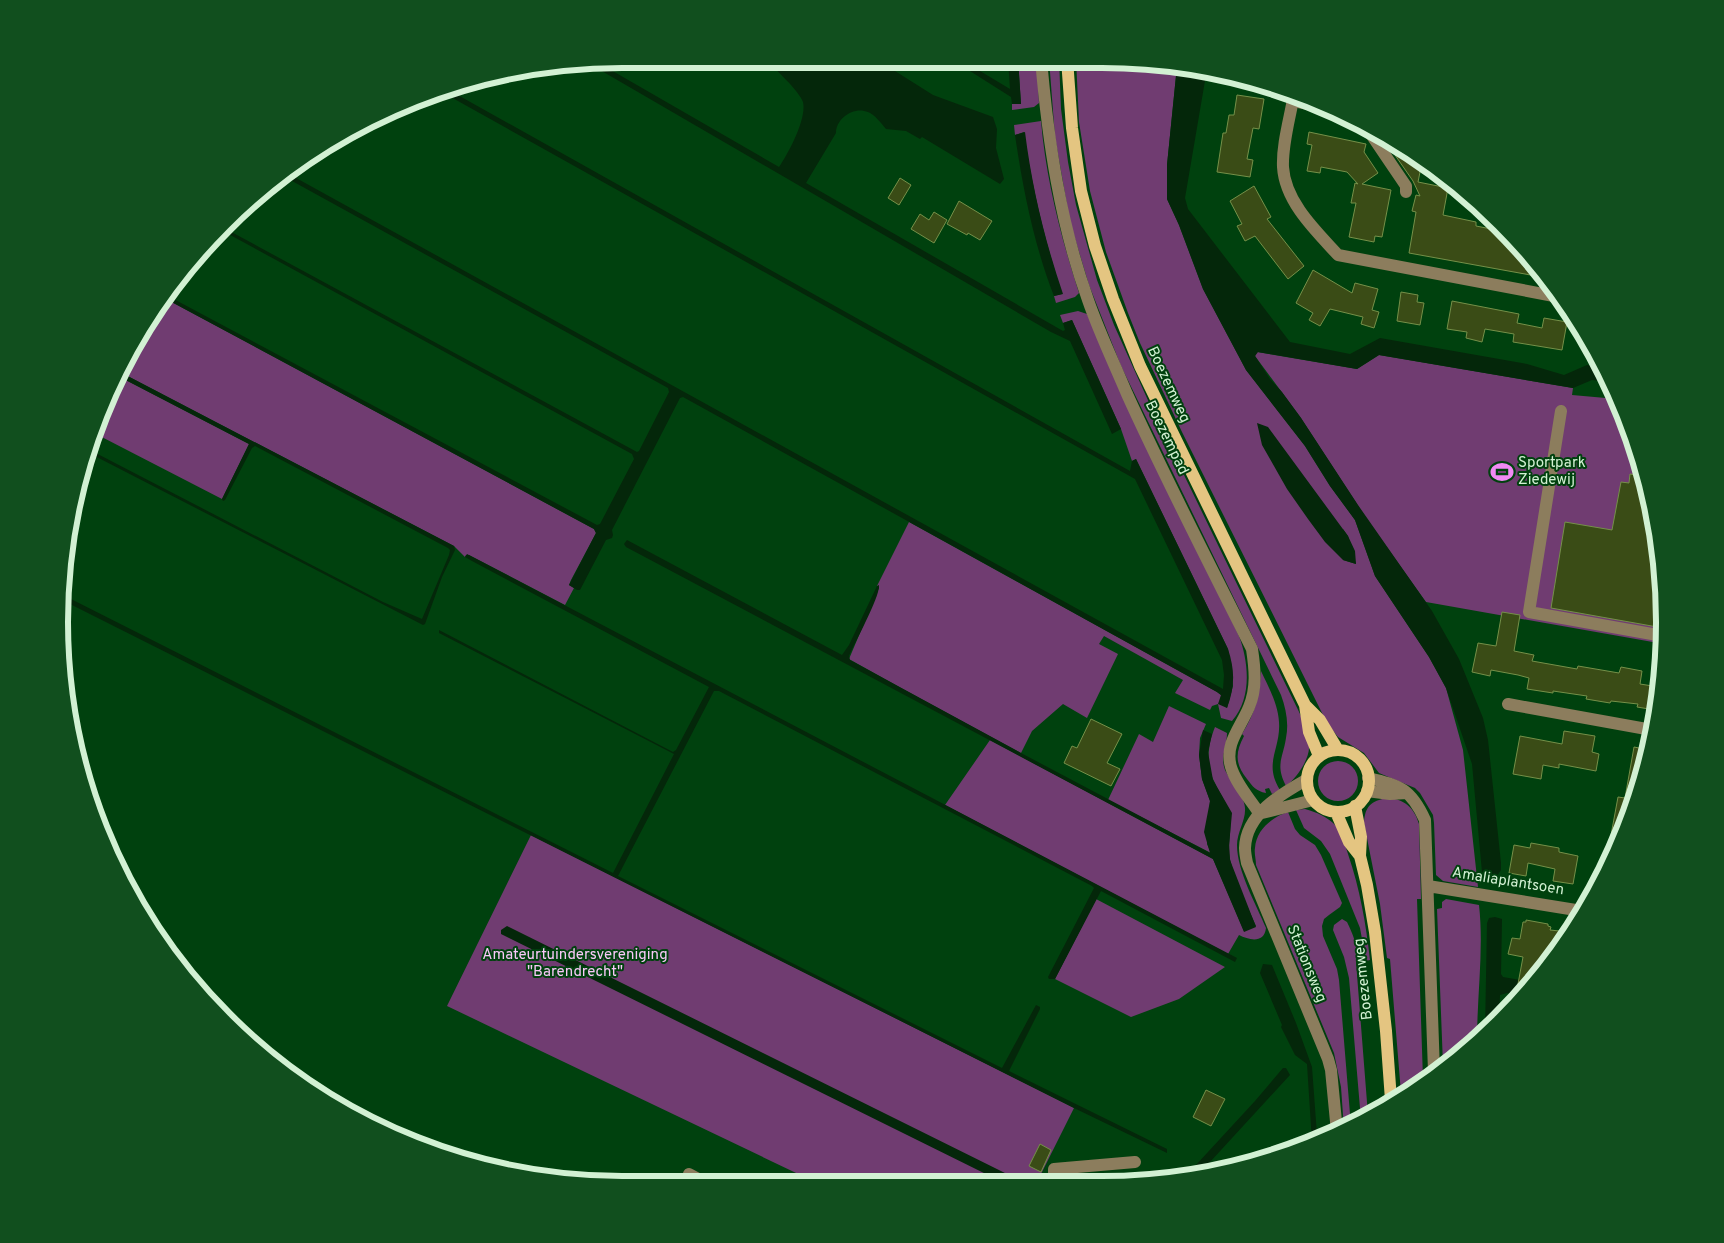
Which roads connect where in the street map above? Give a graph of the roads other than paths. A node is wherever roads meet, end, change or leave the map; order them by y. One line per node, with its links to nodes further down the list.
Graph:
1 (1042, 67): 21 (street, Boezempad)
2 (1068, 67): 10 (main road, Boezemweg)
3 (1293, 102): 6 (street)
4 (1374, 139): 5 (street)
5 (1406, 192)
6 (1550, 295)
7 (1561, 411): 8 (street)
8 (1656, 635)
9 (1508, 704): 11 (street)
10 (1305, 705): 12 (main road, Boezemweg); 13 (main road, Boezemweg)
11 (1646, 729)
12 (1338, 750): 13 (main road); 14 (main road)
13 (1319, 756): 15 (main road)
14 (1368, 778): 16 (main road); 17 (street)
15 (1306, 780): 18 (main road); 21 (street, Stationsweg)
16 (1367, 792): 17 (street); 19 (main road)
17 (1407, 793): 23 (street)
18 (1313, 800): 20 (main road); 21 (street)
19 (1355, 806): 20 (main road); 22 (main road, Boezemweg)
20 (1336, 812): 22 (main road, Boezemweg)
21 (1260, 813): 27 (street, Stationsweg)
22 (1360, 856): 26 (main road, Boezemweg)
23 (1428, 886): 24 (street, Amaliaplantsoen); 25 (street)
24 (1575, 910)
25 (1434, 1065)
26 (1391, 1094)
27 (1336, 1123)
28 (1135, 1162): 31 (street)
29 (689, 1174): 30 (street)
30 (693, 1176)
31 (1054, 1176)

